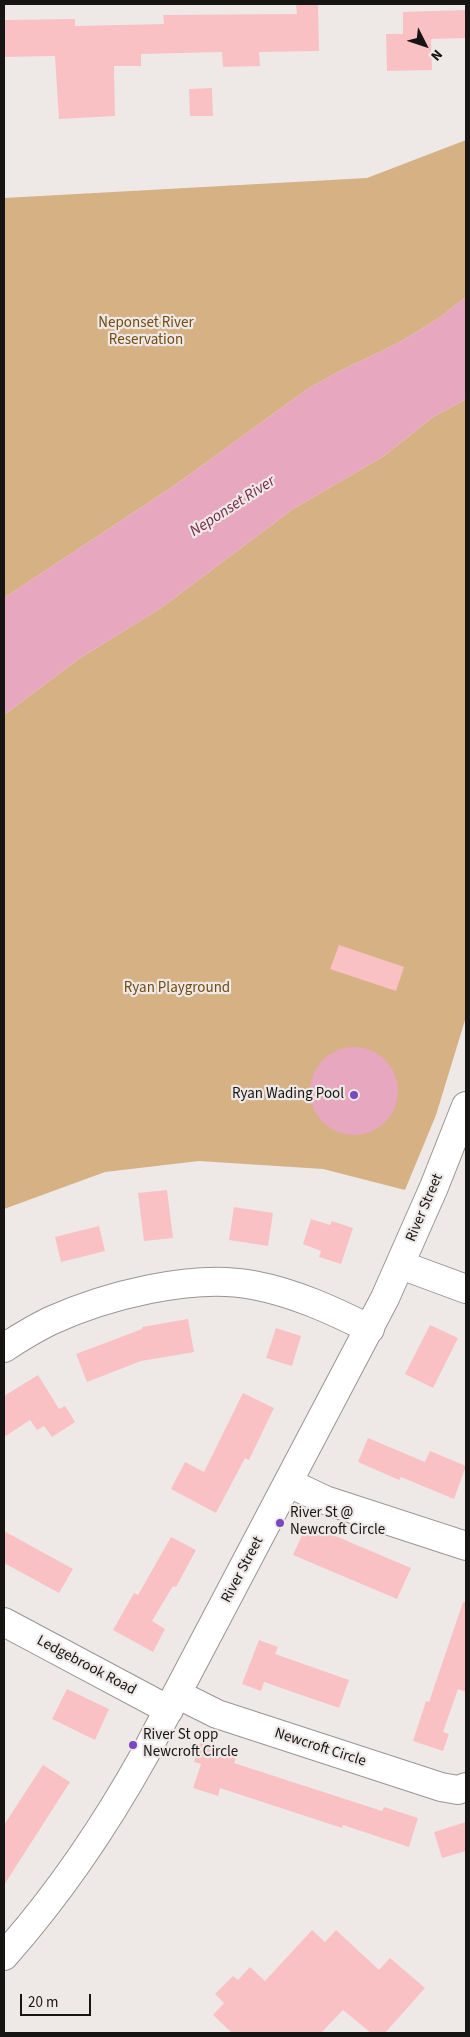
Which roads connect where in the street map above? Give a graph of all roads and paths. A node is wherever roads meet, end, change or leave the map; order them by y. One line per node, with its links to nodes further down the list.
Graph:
1 (466, 1106): 2 (street, River Street)
2 (401, 1264): 3 (street); 4 (street, River Street)
3 (466, 1289)
4 (370, 1329): 5 (street); 6 (street, River Street)
5 (4, 1348)
6 (289, 1483): 7 (street); 9 (street, River Street)
7 (466, 1546)
8 (4, 1622): 9 (street, Ledgebrook Road)
9 (173, 1702): 10 (street, Newcroft Circle); 11 (street, River Street)
10 (466, 1788)
11 (4, 1956)

